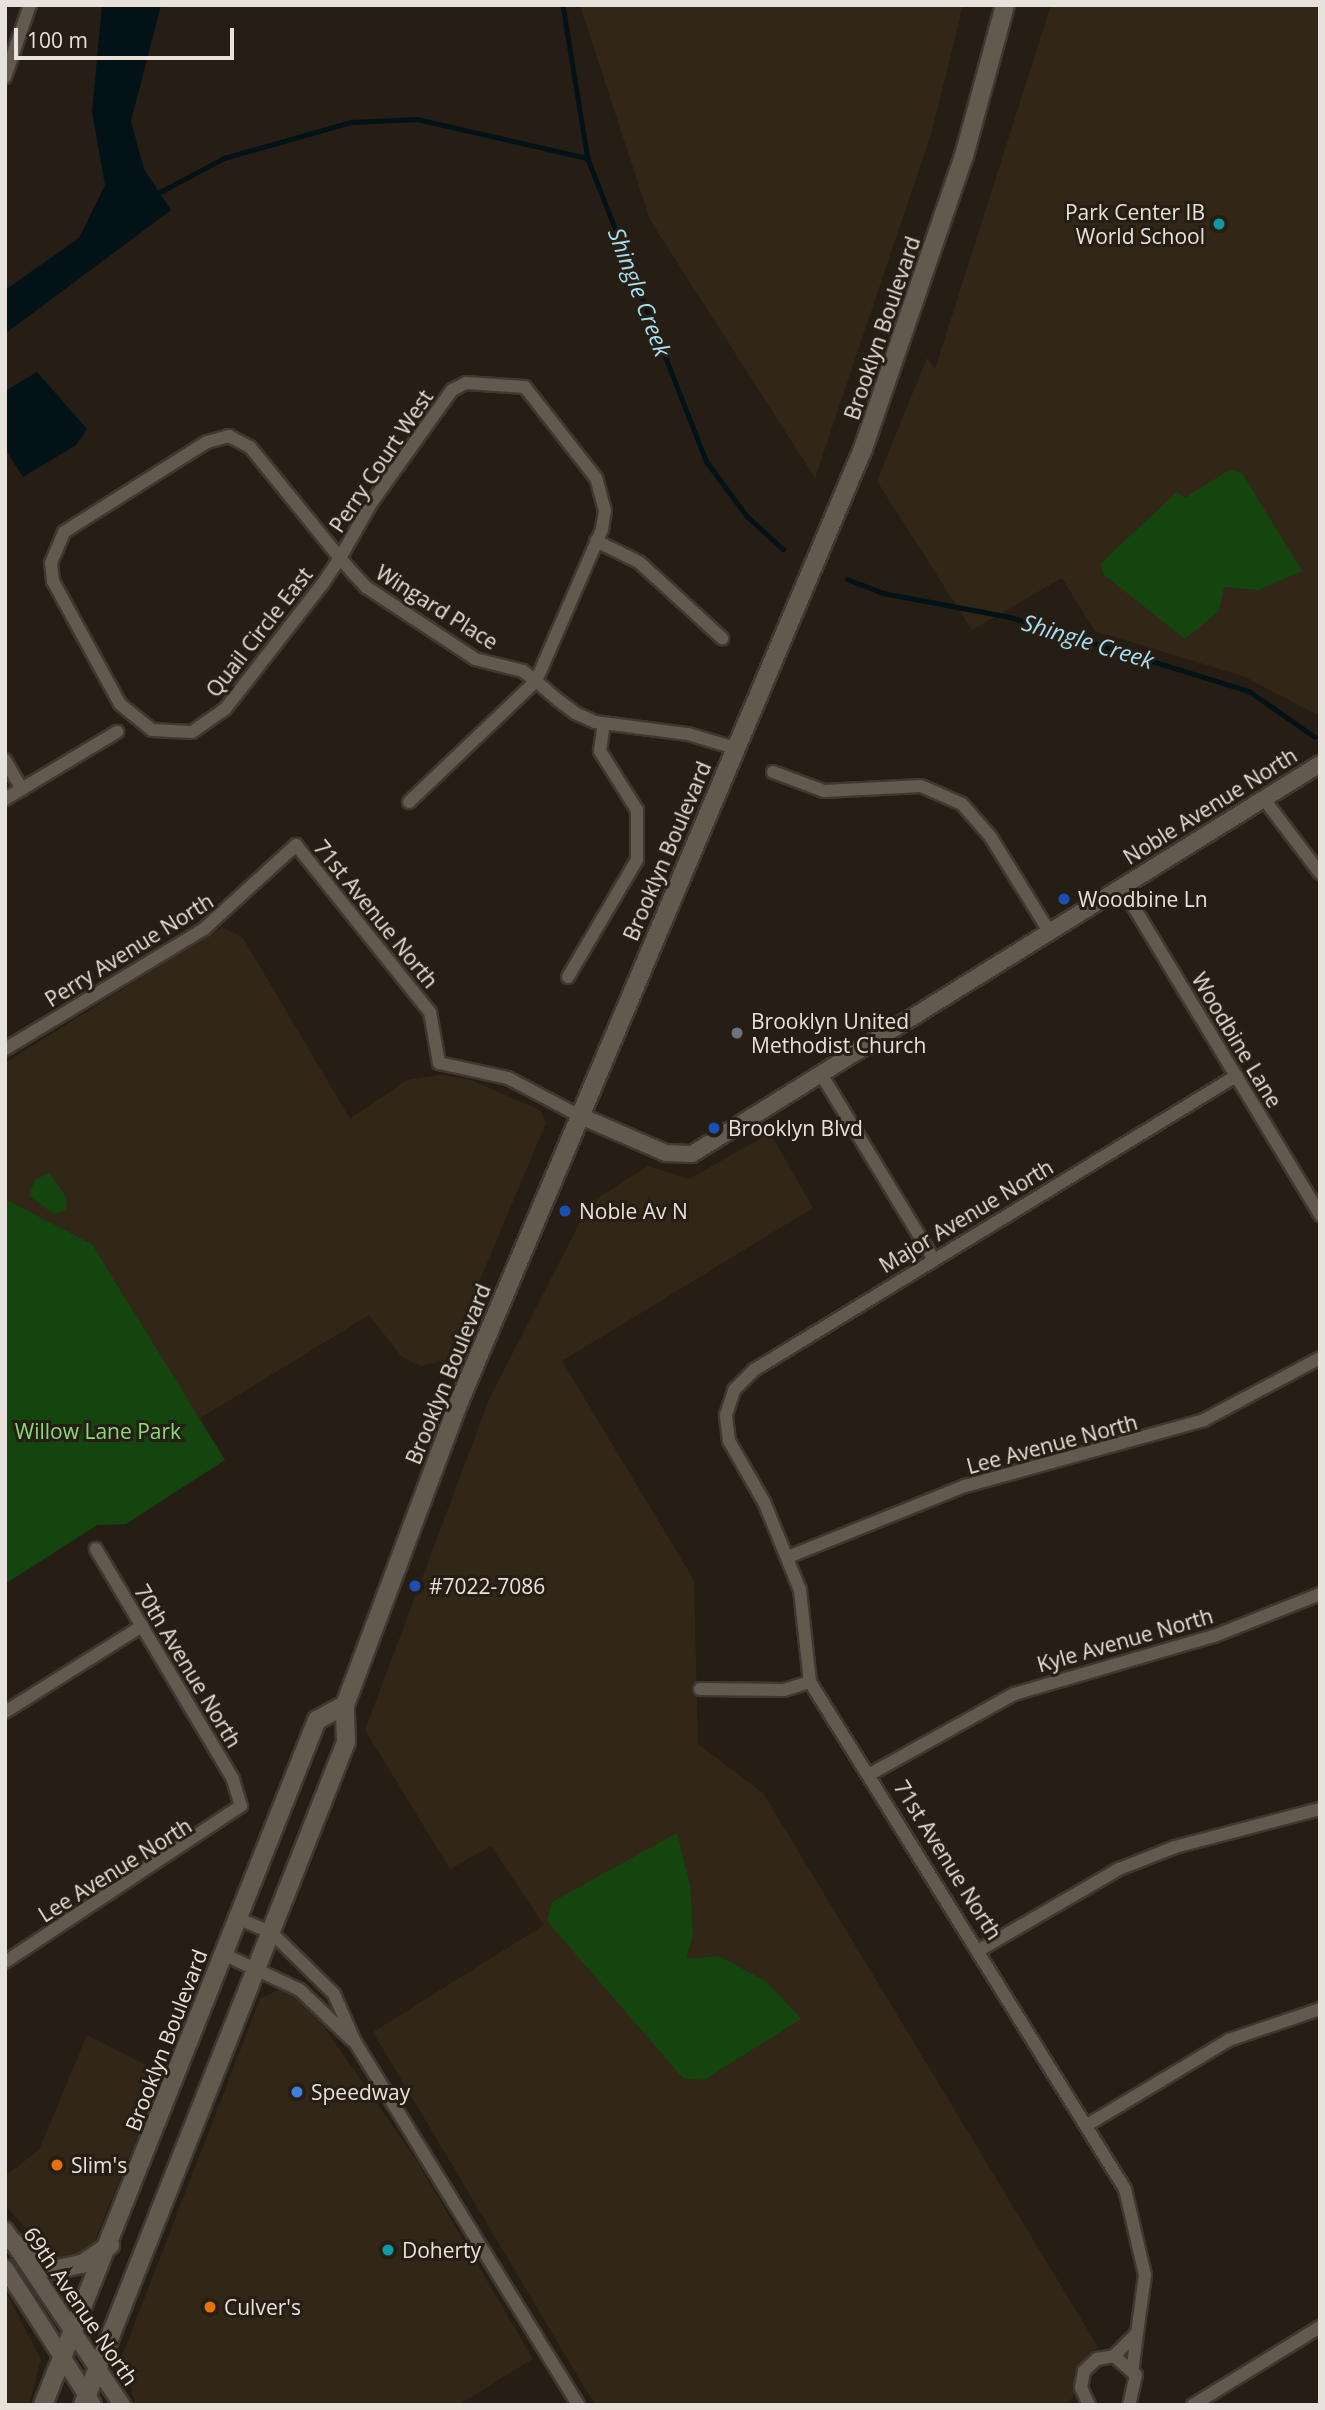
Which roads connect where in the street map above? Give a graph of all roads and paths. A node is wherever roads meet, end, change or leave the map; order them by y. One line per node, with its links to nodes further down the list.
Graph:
1 (30, 5): 3 (street)
2 (1005, 5): 11 (main road, Brooklyn Boulevard)
3 (5, 77)
4 (596, 541): 5 (street, Perry Court West); 6 (street); 7 (street)
5 (340, 558): 7 (street, Wingard Place); 10 (street, Quail Circle East); 10 (street, Wingard Place)
6 (722, 638)
7 (536, 681): 8 (street, Wingard Place); 18 (street)
8 (604, 724): 11 (street, Wingard Place); 23 (street)
9 (117, 732): 15 (street)
10 (164, 732)
11 (735, 748): 27 (main road, Brooklyn Boulevard)
12 (5, 760): 15 (street)
13 (1320, 764): 16 (street, Noble Avenue North)
14 (773, 772): 22 (street)
15 (22, 789): 17 (street)
16 (1263, 798): 20 (street); 21 (street, Noble Avenue North)
17 (5, 799)
18 (409, 802)
19 (296, 845): 24 (street, Perry Avenue North); 27 (street, 71st Avenue North)
20 (1320, 873)
21 (1121, 886): 22 (street, Noble Avenue North); 26 (street, Woodbine Lane)
22 (1049, 931): 25 (street, Noble Avenue North)
23 (568, 977)
24 (5, 1049)
25 (821, 1074): 27 (street, Noble Avenue North); 29 (street)
26 (1236, 1076): 28 (street, Woodbine Lane); 29 (street, Major Avenue North)
27 (578, 1115): 38 (main road, Brooklyn Boulevard)
28 (1320, 1214)
29 (933, 1258): 31 (street, Major Avenue North)
30 (1320, 1358): 33 (street, Lee Avenue North)
31 (728, 1403): 33 (street, 71st Avenue North)
32 (96, 1549): 35 (street, 70th Avenue North)
33 (788, 1557): 36 (street, 71st Avenue North)
34 (1320, 1594): 40 (street, Kyle Avenue North)
35 (142, 1626): 39 (street); 41 (street, 70th Avenue North)
36 (810, 1682): 37 (street); 40 (street, 71st Avenue North)
37 (700, 1689)
38 (345, 1705): 43 (main road, Brooklyn Boulevard); 44 (main road, Brooklyn Boulevard)
39 (5, 1712)
40 (872, 1773): 45 (street, 71st Avenue North)
41 (241, 1807): 47 (street, Lee Avenue North)
42 (1320, 1809): 45 (street)
43 (237, 1918): 44 (street); 46 (main road, Brooklyn Boulevard)
44 (272, 1933): 48 (main road, Brooklyn Boulevard); 50 (street)
45 (981, 1949): 51 (street, 71st Avenue North)
46 (223, 1954): 48 (street); 53 (main road, Brooklyn Boulevard)
47 (5, 1962)
48 (260, 1968): 50 (street); 60 (main road, Brooklyn Boulevard)
49 (1320, 2009): 51 (street)
50 (355, 2042): 67 (street)
51 (1087, 2125): 56 (street, 71st Avenue North)
52 (9, 2236): 53 (main road); 57 (street, 69th Avenue North)
53 (110, 2245): 57 (main road, Brooklyn Boulevard)
54 (5, 2268): 59 (street, 69th Avenue North)
55 (1320, 2327): 70 (street)
56 (1137, 2333): 58 (street); 61 (street, 71st Avenue North)
57 (72, 2334): 59 (main road, Brooklyn Boulevard); 60 (street, 69th Avenue North)
58 (1114, 2356): 61 (street); 64 (street)
59 (63, 2360): 63 (street, 69th Avenue North); 65 (main road, Brooklyn Boulevard)
60 (98, 2368): 63 (main road, Brooklyn Boulevard); 66 (street, 69th Avenue North)
61 (1133, 2368): 62 (street, 71st Avenue North)
62 (1137, 2391): 68 (street); 69 (street)
63 (87, 2401)
64 (1084, 2402)
65 (43, 2405)
66 (122, 2405)
67 (578, 2405)
68 (1129, 2405)
69 (1141, 2405)
70 (1193, 2405)

